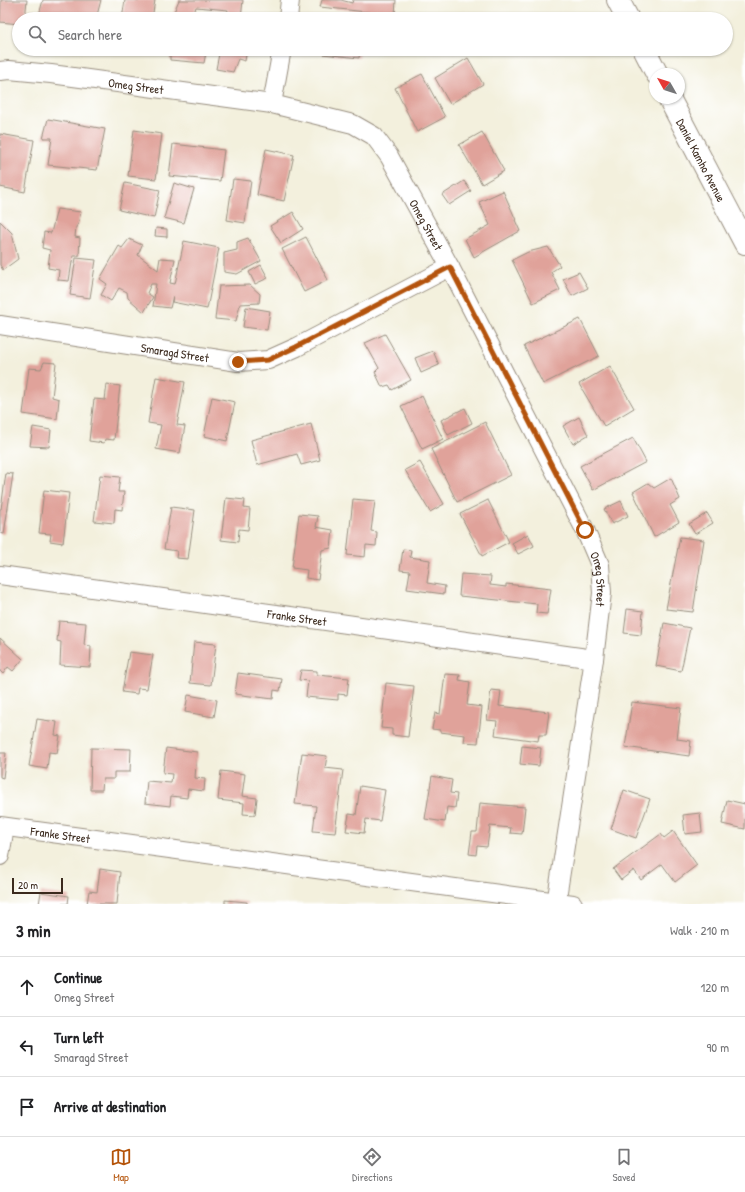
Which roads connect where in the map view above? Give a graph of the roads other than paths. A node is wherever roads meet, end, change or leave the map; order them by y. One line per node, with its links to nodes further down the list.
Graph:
1 (290, 0): 3 (street)
2 (618, 0): 4 (main road)
3 (289, 12)
4 (624, 12)
5 (281, 56): 9 (street)
6 (648, 56): 7 (main road)
7 (654, 68)
8 (0, 70): 9 (street, Omeg Street)
9 (272, 104): 12 (street, Omeg Street)
10 (672, 104): 11 (main road, Daniel Kamho Avenue)
11 (745, 243)
12 (450, 267): 13 (street, Smaragd Street); 15 (street, Omeg Street)
13 (0, 325)
14 (0, 575): 15 (street, Franke Street)
15 (594, 660): 18 (street, Omeg Street)
16 (3, 826): 17 (street); 18 (street, Franke Street)
17 (0, 856)
18 (562, 903)

